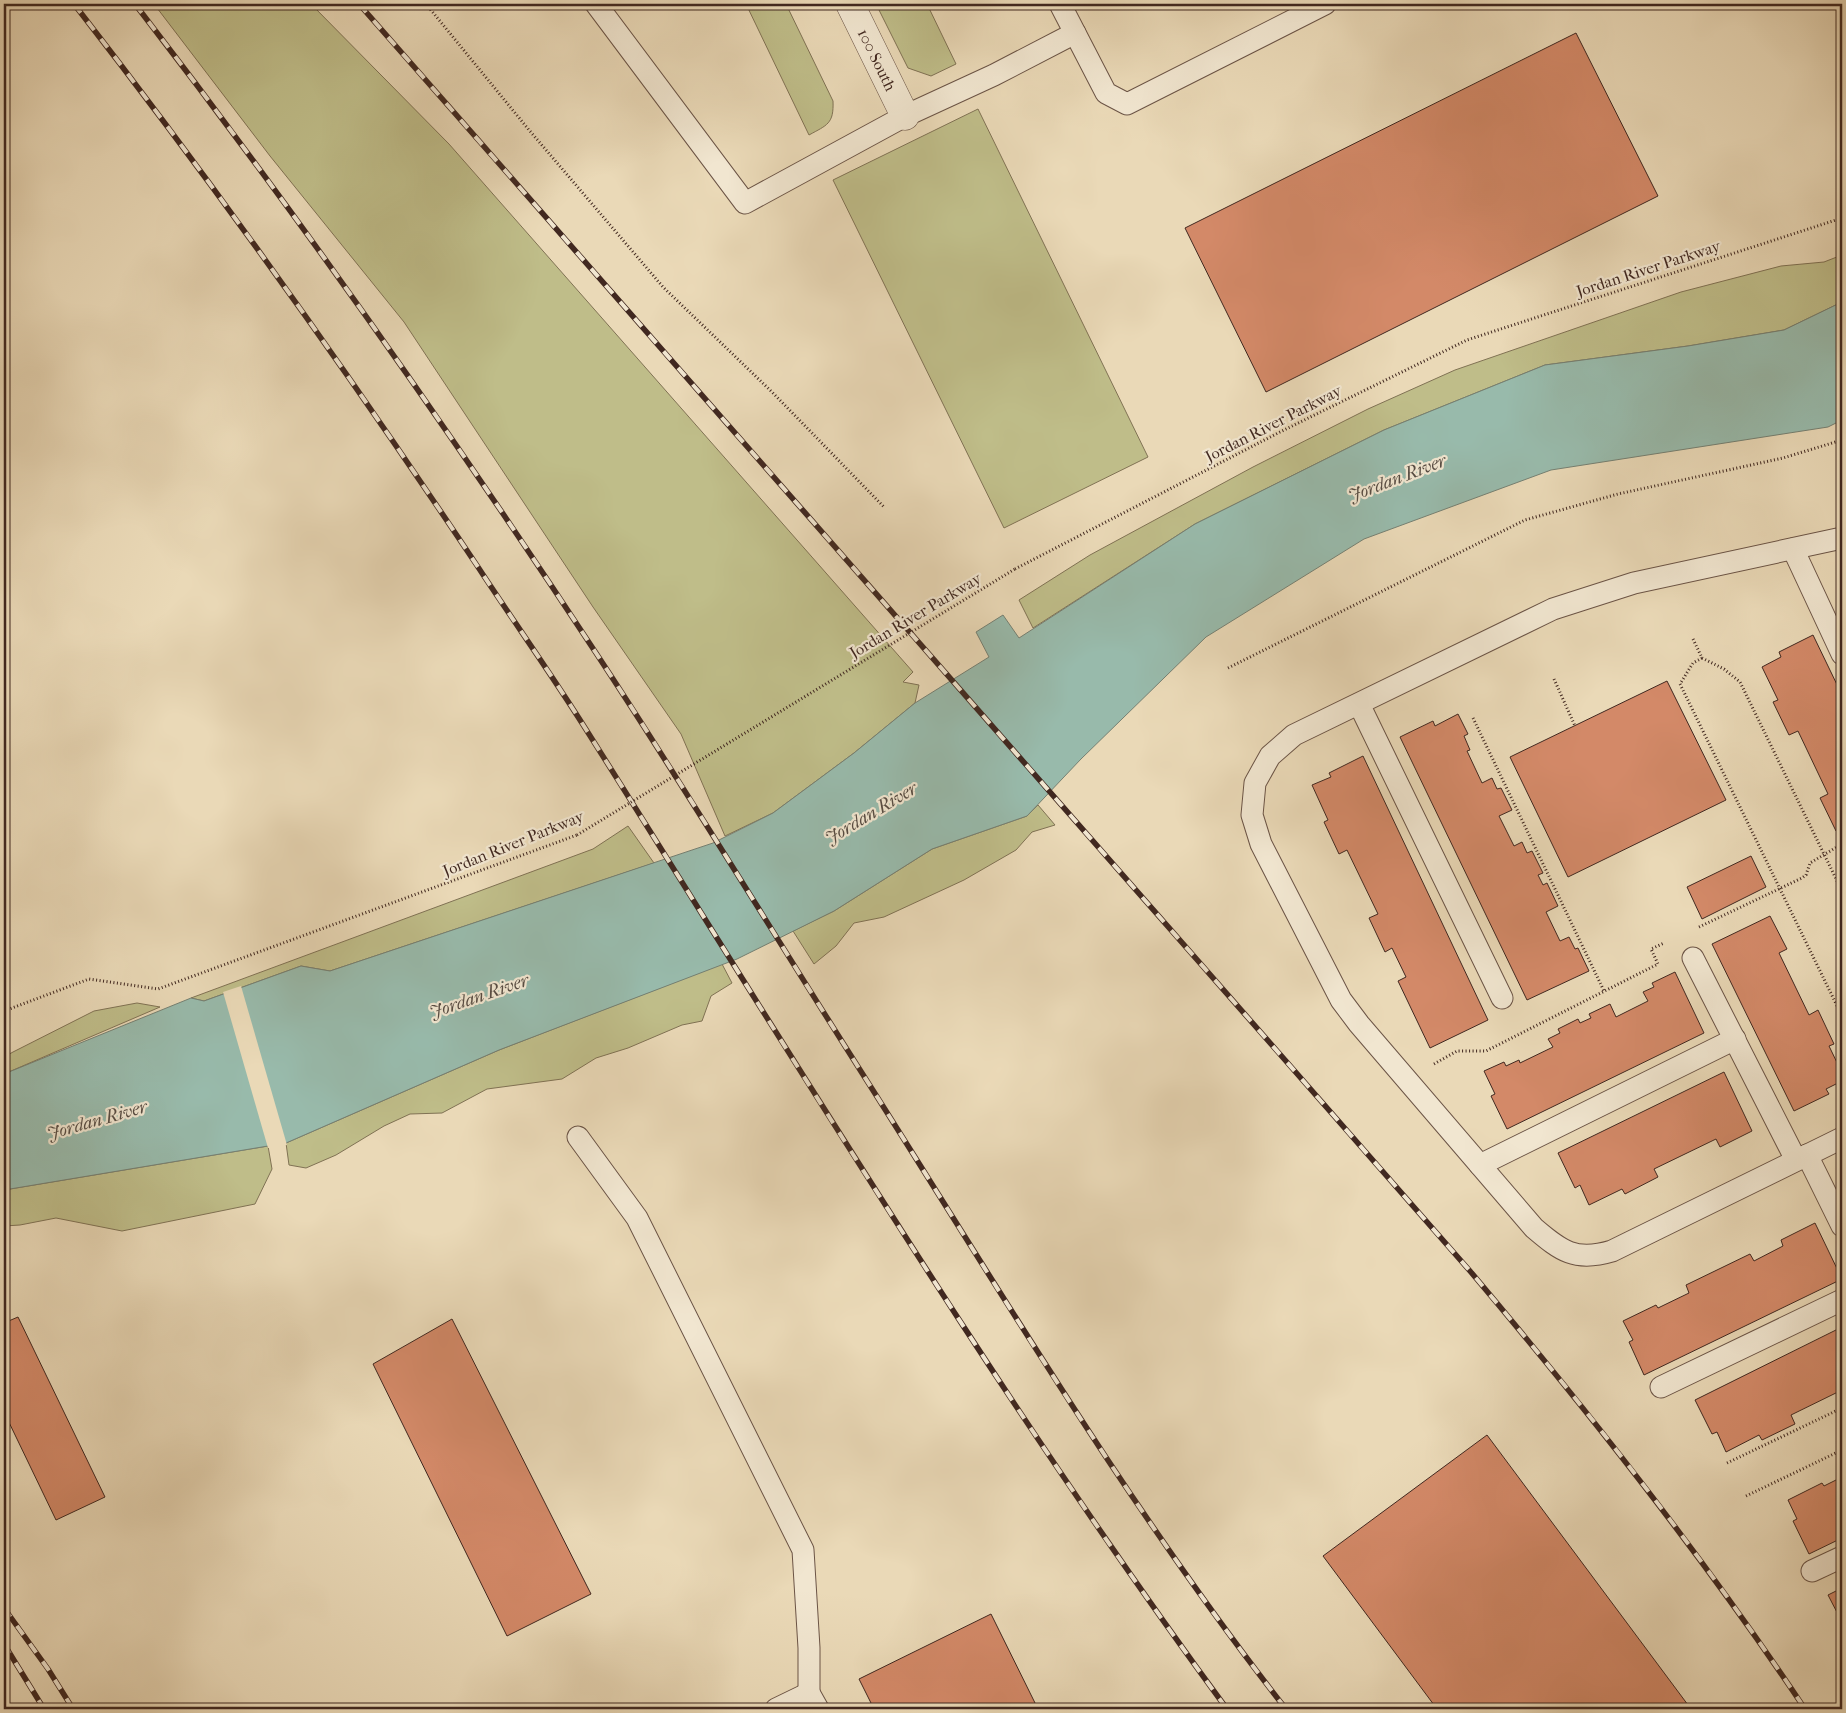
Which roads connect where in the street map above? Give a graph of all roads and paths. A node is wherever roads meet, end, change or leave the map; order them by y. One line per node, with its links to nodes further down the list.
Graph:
1 (426, 4): 10 (path)
2 (596, 4): 7 (lane)
3 (850, 4): 7 (street, 100 South)
4 (1060, 4): 6 (lane)
5 (1325, 4): 6 (lane)
6 (1075, 34): 7 (lane)
7 (905, 116)
8 (1842, 218): 30 (path, Jordan River Parkway, bridge)
9 (1842, 440): 16 (path)
10 (884, 507)
11 (1842, 538): 12 (lane)
12 (1793, 550): 14 (lane); 18 (lane)
13 (1694, 639): 15 (path)
14 (1842, 654)
15 (1702, 658): 22 (path); 23 (path)
16 (1228, 668)
17 (1554, 679): 20 (path)
18 (1359, 704): 29 (lane); 37 (lane)
19 (1473, 718): 28 (path)
20 (1575, 726)
21 (1842, 844): 22 (path)
22 (1824, 854): 23 (path); 24 (path)
23 (1780, 888): 25 (path); 31 (path)
24 (1842, 891)
25 (1694, 929)
26 (1668, 941): 28 (path)
27 (1693, 958): 32 (lane)
28 (1604, 992): 33 (path)
29 (1502, 998)
30 (4, 1011)
31 (1842, 1016)
32 (1735, 1039): 36 (lane); 37 (lane)
33 (1431, 1066)
34 (578, 1137): 47 (lane)
35 (1842, 1138): 36 (lane)
36 (1802, 1158): 37 (lane); 38 (lane)
37 (1480, 1165)
38 (1842, 1226)
39 (1842, 1300): 40 (lane)
40 (1661, 1387)
41 (1842, 1408): 43 (path)
42 (1842, 1450): 44 (path)
43 (1727, 1464)
44 (1746, 1496)
45 (1842, 1557): 46 (lane)
46 (1812, 1572)
47 (814, 1701): 48 (lane)
48 (776, 1709)

